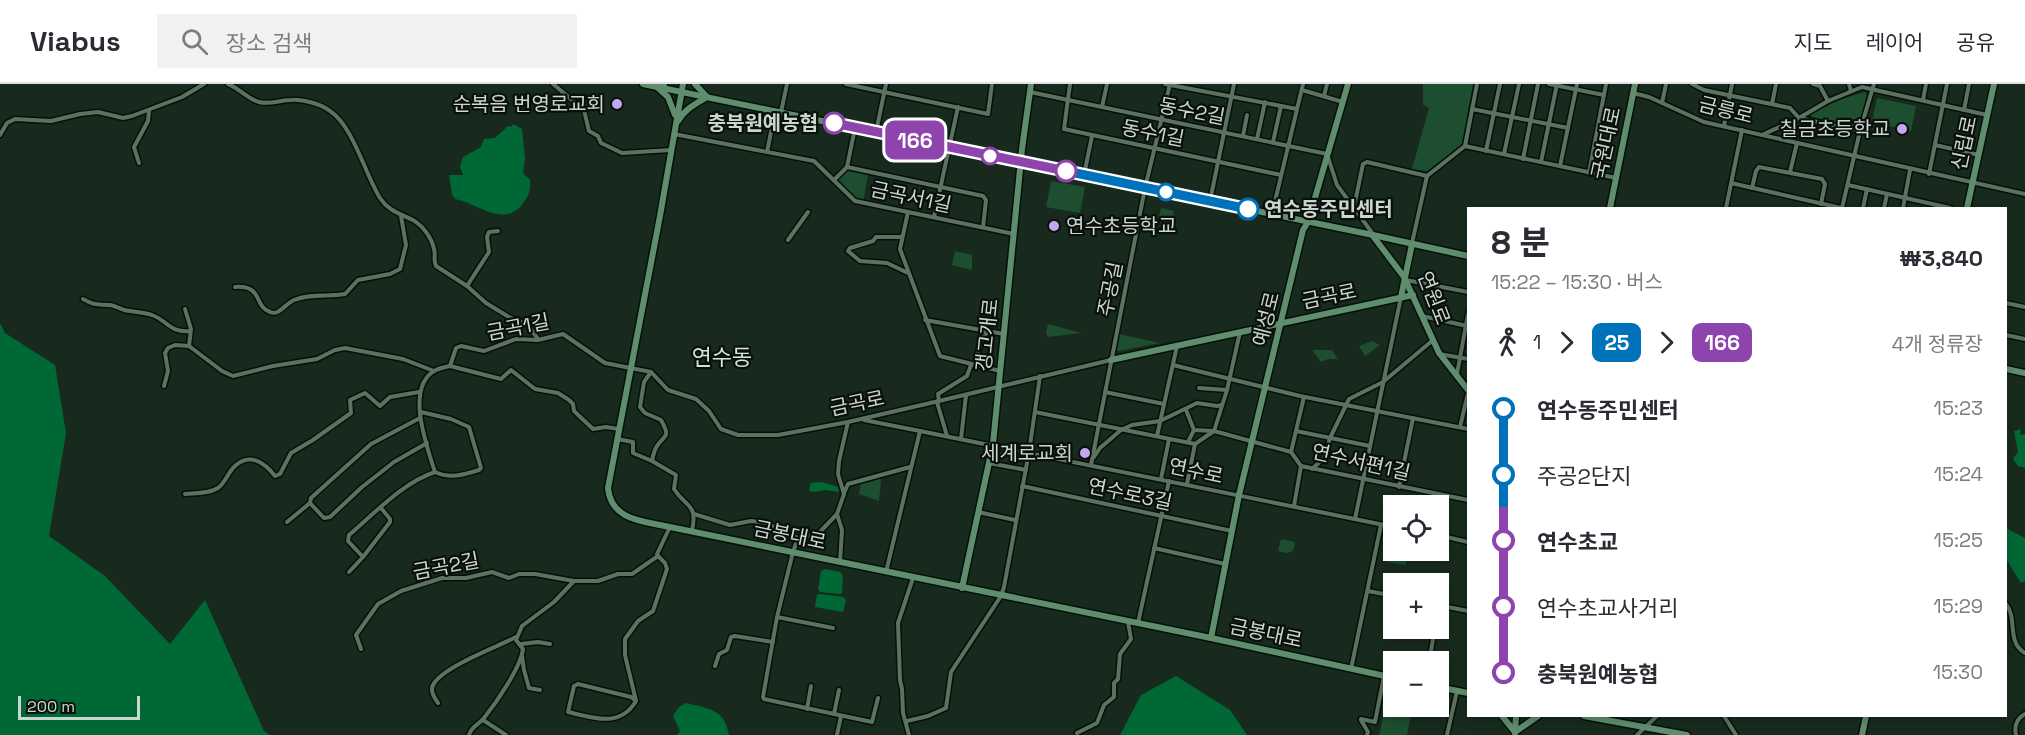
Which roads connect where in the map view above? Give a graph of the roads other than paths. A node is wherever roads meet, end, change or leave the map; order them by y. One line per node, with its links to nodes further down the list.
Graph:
1 (204, 84): 69 (street)
2 (228, 84): 151 (street)
3 (553, 84): 100 (street)
4 (643, 84): 41 (street)
5 (664, 84): 41 (street)
6 (683, 84): 46 (street, 금봉대로)
7 (695, 84): 53 (street)
8 (787, 84): 70 (street)
9 (846, 84): 47 (street)
10 (886, 84): 47 (street)
11 (992, 84): 64 (street)
12 (1031, 84): 48 (street, 갱고개로)
13 (1070, 84): 55 (street, 동수1길)
14 (1107, 84): 65 (street)
15 (1169, 84): 54 (street); 76 (street, 주공길)
16 (1234, 84): 54 (street)
17 (1303, 84): 43 (street)
18 (1327, 84): 52 (street)
19 (1348, 84): 59 (street, 예성로)
20 (1477, 84): 67 (street)
21 (1500, 84): 71 (street)
22 (1519, 84): 74 (street)
23 (1538, 84): 77 (street)
24 (1549, 84): 39 (street)
25 (1577, 84): 44 (street)
26 (1606, 84): 50 (street)
27 (1637, 84): 49 (street, 국원대로)
28 (1666, 84): 60 (street)
29 (1692, 84): 51 (street)
30 (1732, 84): 51 (street)
31 (1776, 84): 61 (street)
32 (1813, 84): 40 (street)
33 (1849, 84): 45 (street)
34 (1874, 84): 42 (street)
35 (1926, 84): 56 (street)
36 (1947, 84): 62 (street)
37 (1969, 84): 68 (street)
38 (1994, 84): 73 (street, 신립로)
39 (1557, 85): 44 (street); 79 (street)
40 (1820, 85): 57 (street)
41 (657, 87): 46 (street); 78 (street)
42 (1872, 89): 45 (street); 56 (street); 84 (street)
43 (1302, 90): 52 (street); 66 (street)
44 (1576, 90): 50 (street); 82 (street)
45 (1851, 91): 57 (street)
46 (682, 92): 53 (street); 78 (street, 금봉대로)
47 (884, 92): 64 (street); 85 (street)
48 (1030, 92): 55 (street, 동수2길); 109 (street, 갱고개로)
49 (1635, 94): 60 (street, 금릉로); 121 (street, 국원대로); 137 (street, 국원대로)
50 (1604, 95): 115 (street)
51 (1730, 95): 61 (street); 80 (street)
52 (1324, 96): 59 (street)
53 (707, 97): 70 (street); 78 (street)
54 (1232, 97): 58 (street); 86 (street)
55 (1068, 100): 65 (street, 동수2길); 90 (street, 동수1길)
56 (1923, 100): 62 (street)
57 (1828, 101): 75 (street)
58 (1265, 102): 63 (street); 92 (street)
59 (1343, 102): 103 (street, 예성로)
60 (1662, 103): 80 (street, 금릉로)
61 (1772, 104): 75 (street)
62 (1943, 105): 68 (street); 96 (street)
63 (1281, 106): 66 (street); 93 (street)
64 (958, 107): 98 (street)
65 (1102, 107): 76 (street, 동수2길)
66 (1298, 109): 95 (street)
67 (1472, 109): 71 (street); 97 (street)
68 (1964, 110): 73 (street)
69 (149, 111): 89 (street); 111 (street)
70 (778, 112): 81 (street); 102 (street)
71 (1494, 113): 74 (street); 101 (street)
72 (1247, 115): 91 (street, 동수2길)
73 (1987, 115): 105 (street, 신립로)
74 (1512, 117): 77 (street); 104 (street)
75 (1799, 118): 84 (street); 88 (street)
76 (1162, 120): 86 (street, 동수2길); 99 (street, 주공길)
77 (1531, 121): 79 (street); 107 (street)
78 (676, 124): 87 (street, 금봉대로)
79 (1549, 124): 82 (street); 110 (street)
80 (1724, 126): 83 (street, 금릉로)
81 (855, 128): 85 (street); 113 (street)
82 (1568, 128): 112 (street)
83 (1742, 130): 88 (street, 금릉로); 123 (street)
84 (1860, 131): 106 (street)
85 (876, 132): 98 (street)
86 (1224, 133): 91 (street, 동수2길); 108 (street)
87 (674, 134): 100 (street, 금봉대로); 102 (street, 금곡서1길)
88 (1763, 134): 94 (street, 금릉로)
89 (0, 135)
90 (1092, 136): 99 (street, 동수1길); 118 (street)
91 (1243, 136): 92 (street, 동수2길)
92 (1257, 139): 93 (street, 동수2길)
93 (1273, 142): 95 (street, 동수2길)
94 (1797, 143): 106 (street, 금릉로); 116 (street)
95 (1288, 145): 103 (street, 동수2길); 119 (street)
96 (1935, 145): 105 (street); 117 (street)
97 (1465, 146): 101 (street); 120 (street)
98 (949, 147): 109 (street); 126 (street)
99 (1155, 149): 108 (street, 동수1길); 127 (street, 주공길)
100 (672, 150): 194 (street, 금봉대로)
101 (1486, 151): 104 (street)
102 (767, 152): 122 (street, 금곡서1길)
103 (1327, 154): 136 (street); 153 (street, 예성로)
104 (1504, 154): 107 (street)
105 (1979, 154): 124 (street, 신립로)
106 (1854, 156): 114 (street, 금릉로); 125 (street)
107 (1523, 159): 110 (street)
108 (1218, 161): 119 (street, 동수1길); 133 (street)
109 (1021, 162): 118 (street); 156 (street, 갱고개로)
110 (1541, 162): 112 (street)
111 (139, 163)
112 (1560, 166): 115 (street)
113 (847, 167): 122 (street); 126 (street)
114 (1910, 170): 117 (street, 금릉로); 132 (street)
115 (1589, 172): 121 (street)
116 (1790, 172): 128 (street); 135 (street)
117 (1929, 174): 124 (street, 금릉로)
118 (1084, 175): 127 (street)
119 (1281, 175): 150 (street)
120 (1426, 176): 136 (street); 160 (street)
121 (1616, 178): 138 (street, 국원대로)
122 (834, 180): 149 (street, 금곡서1길)
123 (1731, 183): 128 (street); 139 (street)
124 (1972, 183): 131 (street, 금릉로); 147 (street, 신립로)
125 (1848, 185): 129 (street); 141 (street)
126 (940, 188): 152 (street); 154 (street)
127 (1145, 188): 133 (street); 190 (street, 주공길)
128 (1752, 188): 135 (street)
129 (1867, 189): 130 (street); 142 (street)
130 (1887, 194): 132 (street); 143 (street)
131 (2025, 195)
132 (1905, 198): 134 (street); 144 (street)
133 (1209, 201): 150 (street)
134 (1925, 203): 145 (street); 146 (street)
135 (1821, 204): 140 (street)
136 (1354, 207): 157 (street)
137 (1612, 207)
138 (1612, 207)
139 (1726, 207)
140 (1837, 207)
141 (1842, 207)
142 (1863, 207)
143 (1884, 207)
144 (1902, 207)
145 (1924, 207)
146 (1940, 207)
147 (1967, 207)
148 (808, 212): 159 (street)
149 (908, 212): 152 (street, 금곡서1길); 158 (street)
150 (1272, 214): 153 (street)
151 (401, 215): 164 (street); 165 (street)
152 (934, 217): 154 (street, 금곡서1길)
153 (1308, 222): 157 (street); 175 (street, 예성로)
154 (983, 227): 156 (street, 금곡서1길)
155 (498, 231): 164 (street)
156 (1014, 234): 180 (street, 갱고개로)
157 (1373, 235): 160 (street); 163 (street)
158 (902, 237): 162 (street); 162 (street)
159 (788, 240)
160 (1412, 244): 161 (street); 163 (street, 연원로)
161 (1467, 256)
162 (909, 273): 174 (street)
163 (1405, 278): 166 (street); 167 (street, 연원로); 168 (street)
164 (467, 286): 183 (street)
165 (234, 287)
166 (1467, 292)
167 (1413, 295): 168 (street, 금곡로); 173 (street, 연원로)
168 (1401, 297): 175 (street, 금곡로); 203 (street)
169 (83, 299): 177 (street)
170 (2007, 303): 171 (street)
171 (2025, 307)
172 (185, 309): 177 (street)
173 (1421, 316): 176 (street); 184 (street, 연원로)
174 (925, 320): 178 (street); 191 (street)
175 (1282, 322): 179 (street, 금곡로); 207 (street, 예성로)
176 (1467, 326): 188 (street)
177 (190, 331): 185 (street)
178 (988, 331): 180 (street); 191 (street)
179 (1240, 331): 186 (street, 금곡로); 202 (street)
180 (1004, 334): 197 (street, 갱고개로)
181 (2007, 335): 182 (street)
182 (2025, 339)
183 (538, 340): 193 (street, 금곡1길); 194 (street, 금곡1길)
184 (1433, 340): 187 (street, 연원로); 203 (street)
185 (189, 346): 196 (street); 204 (street)
186 (1177, 346): 190 (street, 금곡로); 192 (street)
187 (1439, 353): 188 (street); 200 (street, 연원로)
188 (1460, 358): 189 (street); 200 (street)
189 (1467, 359)
190 (1111, 360): 201 (street, 금곡로); 211 (street)
191 (973, 365): 197 (street); 215 (street)
192 (1173, 365): 202 (street); 216 (street)
193 (450, 366): 196 (street); 229 (street, 금곡1길)
194 (631, 368): 198 (street); 229 (street, 금봉대로)
195 (2007, 369): 199 (street)
196 (434, 371): 210 (street)
197 (1000, 371): 205 (street, 갱고개로)
198 (651, 372): 226 (street, 금곡로); 250 (street)
199 (2025, 373)
200 (1456, 374): 209 (street, 연원로)
201 (1040, 376): 205 (street, 금곡로); 221 (street)
202 (1230, 378): 207 (street); 208 (street)
203 (1383, 382): 218 (street); 220 (street)
204 (164, 386)
205 (999, 388): 212 (street, 금곡로); 245 (street, 갱고개로)
206 (1199, 388): 208 (street)
207 (1266, 388): 214 (street); 242 (street, 예성로)
208 (1227, 390): 217 (street)
209 (1467, 390)
210 (419, 392): 222 (street); 264 (street)
211 (1105, 392): 216 (street); 227 (street)
212 (966, 395): 215 (street, 금곡로); 238 (street)
213 (1467, 396): 228 (street)
214 (1304, 397): 218 (street); 235 (street)
215 (938, 402): 224 (street, 금곡로); 236 (street)
216 (1164, 404): 225 (street)
217 (1222, 405): 219 (street); 234 (street)
218 (1346, 405): 220 (street); 239 (street)
219 (1186, 410): 225 (street); 232 (street)
220 (1377, 411): 223 (street); 247 (street)
221 (1035, 412): 227 (street); 248 (street)
222 (420, 415): 244 (street); 257 (street); 268 (street)
223 (1413, 418): 228 (street); 263 (street)
224 (861, 419): 226 (street, 금곡로); 233 (street, 연수로)
225 (1160, 421): 231 (street); 237 (street)
226 (848, 422): 265 (street)
227 (1099, 426): 231 (street); 252 (street)
228 (1460, 427): 230 (street)
229 (619, 429): 240 (street, 금봉대로)
230 (1467, 429)
231 (1121, 430): 237 (street); 252 (street)
232 (1194, 430): 234 (street, 연수서편1길); 243 (street)
233 (920, 431): 236 (street, 연수로); 254 (street)
234 (1214, 431): 242 (street, 연수서편1길); 246 (street)
235 (1296, 431): 239 (street); 249 (street)
236 (947, 436): 238 (street, 연수로)
237 (1156, 436): 241 (street)
238 (961, 438): 245 (street, 연수로)
239 (1330, 438): 247 (street); 255 (street)
240 (617, 439): 250 (street); 279 (street, 금봉대로)
241 (1169, 439): 243 (street); 258 (street)
242 (1253, 441): 249 (street, 연수서편1길); 266 (street, 예성로)
243 (1188, 442): 246 (street)
244 (426, 443): 257 (street); 268 (street)
245 (993, 444): 248 (street, 연수로); 251 (street, 갱고개로)
246 (1195, 444): 261 (street)
247 (1370, 446): 259 (street)
248 (1029, 452): 252 (street, 연수로); 256 (street)
249 (1291, 452): 253 (street, 연수서편1길)
250 (652, 461): 272 (street)
251 (989, 463): 256 (street); 271 (street, 갱고개로)
252 (1092, 463): 258 (street, 연수로)
253 (1301, 466): 255 (street, 연수서편1길); 269 (street)
254 (910, 467): 265 (street); 292 (street)
255 (1312, 469): 259 (street, 연수서편1길)
256 (1026, 470): 262 (street)
257 (435, 472): 270 (street)
258 (1161, 479): 260 (street, 연수로)
259 (1364, 480): 263 (street, 연수서편1길); 275 (street)
260 (1169, 481): 261 (street, 연수로); 274 (street)
261 (1187, 484): 266 (street, 연수로)
262 (1022, 486): 274 (street, 연수로3길); 276 (street)
263 (1399, 487): 267 (street, 연수서편1길)
264 (185, 494)
265 (844, 494): 273 (street)
266 (1239, 495): 269 (street, 연수로); 280 (street, 예성로)
267 (1467, 500)
268 (310, 503): 277 (street)
269 (1294, 506): 275 (street, 연수로)
270 (381, 508): 288 (street); 288 (street)
271 (977, 512): 276 (street); 295 (street, 갱고개로)
272 (694, 514): 281 (street); 282 (street)
273 (837, 514): 282 (street); 289 (street)
274 (1161, 516): 280 (street, 연수로3길); 285 (street)
275 (1355, 519): 278 (street, 연수로)
276 (1015, 520): 298 (street)
277 (287, 522)
278 (1381, 525): 296 (street)
279 (670, 527): 281 (street, 금봉대로); 287 (street)
280 (1232, 531): 290 (street, 예성로)
281 (692, 532): 286 (street, 금봉대로)
282 (798, 538): 286 (street)
283 (1449, 538): 284 (street)
284 (1467, 542)
285 (1154, 549): 290 (street); 304 (street)
286 (793, 552): 289 (street, 금봉대로); 302 (street)
287 (658, 556): 294 (street, 금곡2길); 325 (street)
288 (363, 557): 291 (street)
289 (840, 562): 292 (street, 금봉대로)
290 (1226, 564): 307 (street, 예성로)
291 (349, 572)
292 (886, 572): 293 (street, 금봉대로)
293 (913, 578): 295 (street, 금봉대로); 339 (street)
294 (574, 581): 306 (street); 311 (street, 금곡2길)
295 (962, 588): 298 (street, 금봉대로)
296 (1367, 591): 297 (street); 315 (street)
297 (1383, 594)
298 (1001, 596): 303 (street, 금봉대로); 339 (street)
299 (2007, 606): 312 (street)
300 (1449, 607): 301 (street)
301 (1467, 611)
302 (777, 617): 305 (street); 308 (street)
303 (1128, 622): 304 (street, 금봉대로); 341 (street)
304 (1138, 624): 307 (street, 금봉대로)
305 (833, 628)
306 (517, 637): 309 (street); 326 (street)
307 (1211, 638): 315 (street, 금봉대로)
308 (773, 642): 314 (street); 327 (street)
309 (521, 644): 310 (street); 313 (street)
310 (550, 644)
311 (361, 649)
312 (2025, 654)
313 (522, 655): 320 (street); 338 (street)
314 (716, 666)
315 (1351, 669): 316 (street, 금봉대로)
316 (1383, 676)
317 (1383, 681): 347 (street)
318 (811, 686): 327 (street)
319 (1449, 689): 322 (street)
320 (540, 690)
321 (839, 690): 328 (street)
322 (1457, 691): 323 (street); 348 (street)
323 (1467, 693)
324 (878, 698): 330 (street)
325 (636, 701): 325 (street)
326 (438, 703)
327 (807, 709): 328 (street)
328 (834, 714): 330 (street)
329 (2025, 714): 353 (street)
330 (841, 716): 345 (street)
331 (1503, 717): 342 (street)
332 (1516, 717): 342 (street)
333 (1537, 717): 342 (street)
334 (1590, 717): 340 (street)
335 (1656, 717): 340 (street)
336 (1725, 717): 351 (street)
337 (1866, 717): 352 (street)
338 (483, 720): 343 (street); 344 (street)
339 (907, 722): 346 (street)
340 (1645, 727): 349 (street); 350 (street)
341 (1077, 733)
342 (1515, 733)
343 (469, 735)
344 (506, 735)
345 (837, 735)
346 (909, 735)
347 (1367, 735)
348 (1447, 735)
349 (1637, 735)
350 (1687, 735)
351 (1736, 735)
352 (1862, 735)
353 (2016, 735)

